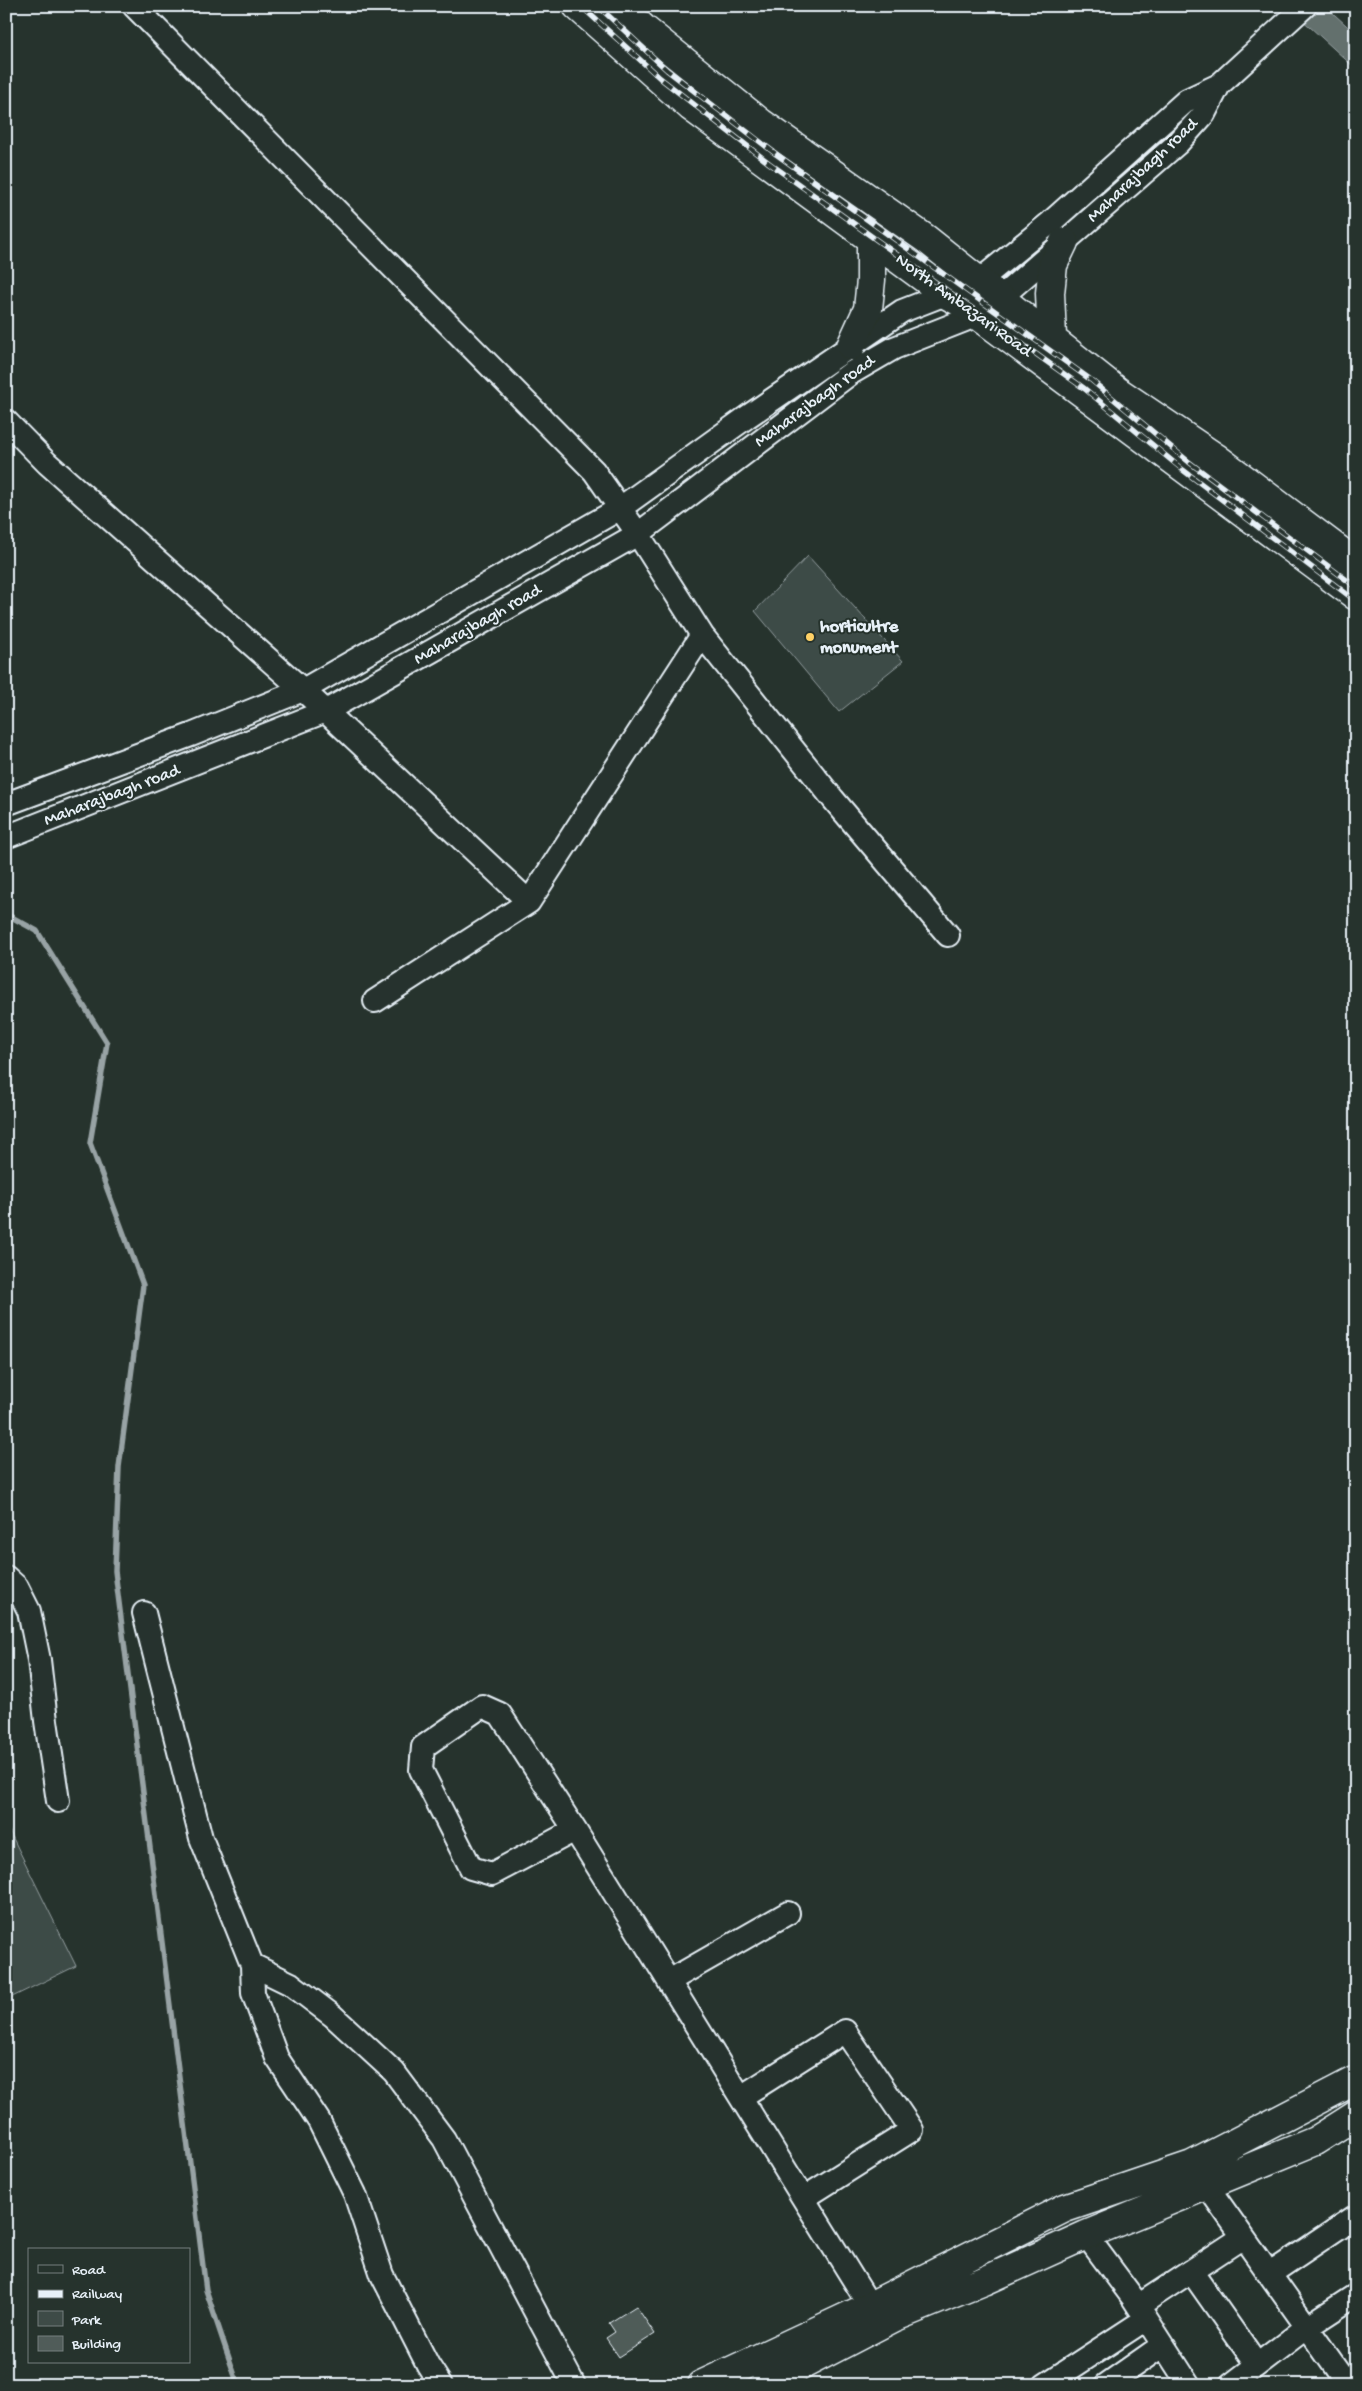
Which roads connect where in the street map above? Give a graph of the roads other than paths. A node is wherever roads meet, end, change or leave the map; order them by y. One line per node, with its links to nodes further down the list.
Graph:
1 (134, 6): 15 (street)
2 (578, 6): 6 (main road, North Ambazari Road)
3 (619, 6): 8 (main road, North Ambazari Road)
4 (1305, 6): 5 (street)
5 (1219, 85): 7 (street, Maharajbagh road); 8 (street, Maharajbagh road)
6 (871, 239): 9 (main road, North Ambazari Road); 13 (main road)
7 (1064, 242): 10 (street, Maharajbagh road); 12 (main road)
8 (979, 281): 9 (street, Maharajbagh road); 10 (main road, North Ambazari Road)
9 (947, 295): 11 (main road, North Ambazari Road); 13 (street, Maharajbagh road)
10 (1000, 298): 11 (street, Maharajbagh road); 12 (main road, North Ambazari Road)
11 (978, 315): 16 (street, Maharajbagh road); 18 (main road, North Ambazari Road)
12 (1052, 338): 17 (main road, North Ambazari Road)
13 (851, 346): 15 (street, Maharajbagh road)
14 (6, 421): 20 (street)
15 (618, 509): 16 (street); 20 (street, Maharajbagh road)
16 (638, 534): 19 (street); 21 (street, Maharajbagh road)
17 (1356, 563)
18 (1356, 596)
19 (702, 636): 24 (street); 25 (street)
20 (303, 690): 21 (street); 22 (street, Maharajbagh road)
21 (326, 711): 23 (street, Maharajbagh road); 24 (street)
22 (6, 804)
23 (6, 837)
24 (529, 902): 26 (street)
25 (948, 935)
26 (375, 1001)
27 (6, 1577): 29 (street)
28 (144, 1613): 32 (street)
29 (58, 1801)
30 (575, 1830): 30 (street); 33 (street)
31 (788, 1913): 33 (street)
32 (252, 1965): 50 (street); 51 (street)
33 (669, 1981): 35 (street)
34 (1356, 2080): 45 (main road)
35 (741, 2097): 38 (street); 38 (street)
36 (1356, 2115): 37 (main road)
37 (1207, 2186): 40 (main road); 41 (street)
38 (804, 2198): 45 (street)
39 (1356, 2216): 43 (street)
40 (1086, 2235): 46 (street); 53 (main road)
41 (1243, 2236): 42 (street); 43 (street)
42 (1191, 2271): 46 (street); 49 (street)
43 (1270, 2274): 47 (street)
44 (1356, 2295): 47 (street)
45 (870, 2306): 52 (main road)
46 (1142, 2313): 48 (street); 54 (street)
47 (1307, 2327): 49 (street); 58 (street)
48 (1163, 2345): 55 (street); 56 (street)
49 (1257, 2365): 57 (street)
50 (441, 2385)
51 (574, 2385)
52 (701, 2385)
53 (764, 2385)
54 (1046, 2385)
55 (1106, 2385)
56 (1189, 2385)
57 (1231, 2385)
58 (1348, 2385)

